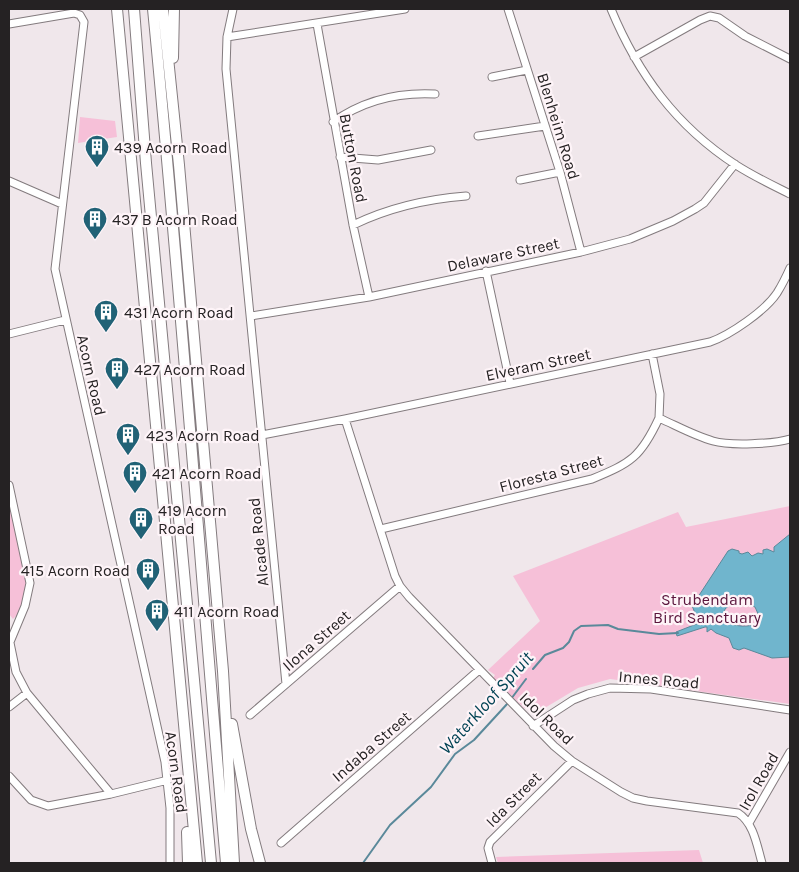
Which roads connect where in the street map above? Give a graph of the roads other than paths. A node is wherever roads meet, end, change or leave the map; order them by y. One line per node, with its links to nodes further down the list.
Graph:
1 (117, 9): 18 (highway)
2 (122, 9): 18 (highway)
3 (134, 9): 68 (highway)
4 (153, 9): 69 (highway)
5 (164, 9): 26 (highway)
6 (174, 9): 26 (highway)
7 (232, 9): 13 (street, Alcade Road)
8 (405, 9): 12 (street)
9 (508, 9): 16 (street, Blenheim Road)
10 (611, 9): 14 (street)
11 (9, 24): 32 (street, Acorn Road)
12 (316, 24): 13 (street); 20 (street, Button Road)
13 (227, 37): 38 (street, Alcade Road)
14 (634, 57): 15 (street); 25 (street)
15 (790, 59)
16 (527, 70): 17 (street); 21 (street, Blenheim Road)
17 (492, 76)
18 (123, 77): 67 (highway)
19 (435, 94): 20 (street)
20 (333, 122): 24 (street, Button Road)
21 (545, 126): 22 (street); 27 (street, Blenheim Road)
22 (478, 136)
23 (431, 150): 24 (street)
24 (340, 156): 33 (street, Button Road)
25 (735, 164): 30 (street); 34 (street, Delaware Street)
26 (179, 165): 52 (highway)
27 (560, 172): 28 (street); 34 (street, Blenheim Road)
28 (520, 180)
29 (9, 181): 32 (street)
30 (790, 194)
31 (466, 196): 33 (street)
32 (62, 204): 39 (street, Acorn Road)
33 (353, 225): 37 (street, Button Road)
34 (581, 252): 36 (street, Delaware Street)
35 (790, 268): 41 (street, Elveram Street)
36 (486, 272): 37 (street, Delaware Street); 42 (street)
37 (369, 297): 38 (street, Delaware Street)
38 (251, 316): 45 (street, Alcade Road)
39 (65, 320): 40 (street); 62 (street, Acorn Road)
40 (9, 334)
41 (652, 354): 42 (street, Elveram Street); 43 (street)
42 (510, 384): 44 (street, Elveram Street)
43 (659, 418): 46 (street); 48 (street, Floresta Street)
44 (345, 419): 45 (street, Elveram Street); 48 (street, Idol Road)
45 (262, 435): 53 (street, Alcade Road)
46 (790, 439)
47 (9, 485): 50 (street)
48 (380, 529): 49 (street, Idol Road)
49 (400, 586): 51 (street, Idol Road); 53 (street, Ilona Street)
50 (9, 640): 54 (street)
51 (479, 670): 58 (street, Idol Road); 65 (street, Indaba Street)
52 (223, 671): 70 (highway); 71 (highway)
53 (286, 684): 57 (street, Ilona Street)
54 (27, 693): 55 (street); 63 (street)
55 (9, 707)
56 (790, 710): 58 (street, Innes Road)
57 (250, 715)
58 (533, 726): 60 (street, Idol Road)
59 (790, 752): 64 (street, Irol Road)
60 (572, 761): 64 (street, Idol Road); 72 (street, Ida Street)
61 (9, 776): 63 (street)
62 (168, 780): 63 (street); 66 (street, Acorn Road)
63 (111, 794)
64 (749, 823): 73 (street)
65 (281, 843)
66 (170, 863)
67 (194, 863)
68 (211, 863)
69 (226, 863)
70 (234, 863)
71 (260, 863)
72 (492, 863)
73 (762, 863)

